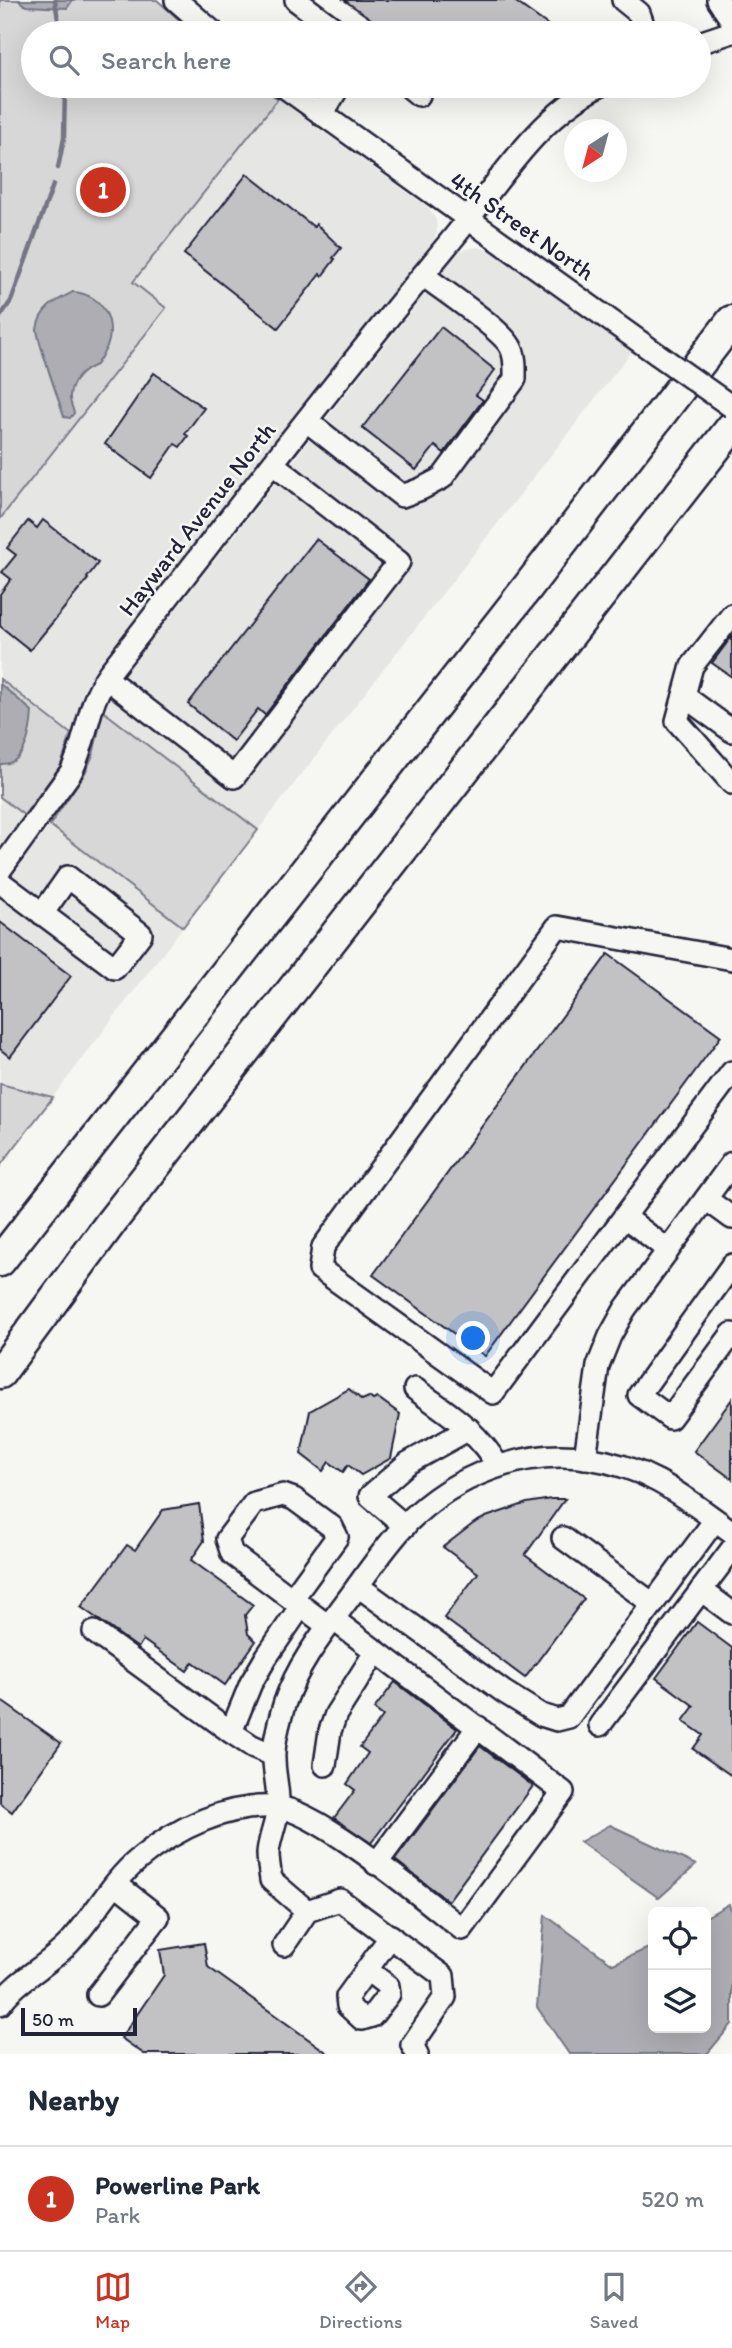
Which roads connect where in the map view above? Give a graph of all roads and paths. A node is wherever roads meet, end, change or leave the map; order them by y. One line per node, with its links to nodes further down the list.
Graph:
1 (176, 0): 5 (street)
2 (296, 0): 6 (street)
3 (623, 0): 7 (street)
4 (718, 0): 8 (street)
5 (200, 21)
6 (324, 21)
7 (642, 21)
8 (732, 22)
9 (732, 32): 10 (street)
10 (711, 39)
11 (299, 98): 14 (street, 4th Street North)
12 (332, 98): 14 (street)
13 (578, 98): 15 (street, Hayward Avenue North)
14 (322, 115): 15 (street, 4th Street North)
15 (468, 219): 16 (street, Hayward Avenue North); 18 (street, 4th Street North, bridge)
16 (423, 275): 19 (street, Hayward Avenue North); 19 (street)
17 (732, 321): 37 (highway)
18 (732, 407)
19 (307, 421): 21 (street, Hayward Avenue North)
20 (732, 427): 40 (highway)
21 (273, 464): 23 (street, Hayward Avenue North); 23 (street)
22 (732, 615): 24 (street)
23 (106, 678): 27 (street, Hayward Avenue North)
24 (684, 696): 25 (street); 26 (street)
25 (732, 731)
26 (732, 783)
27 (0, 870)
28 (0, 882): 29 (street)
29 (41, 914): 29 (street)
30 (732, 959): 34 (street)
31 (732, 1072): 34 (street)
32 (732, 1163): 33 (street)
33 (706, 1199): 35 (street); 36 (street)
34 (625, 1217): 36 (street)
35 (732, 1218)
36 (668, 1250): 43 (street)
37 (0, 1261)
38 (732, 1265): 39 (street)
39 (732, 1334)
40 (0, 1373)
41 (415, 1389): 42 (street)
42 (469, 1429): 44 (street); 45 (street)
43 (584, 1458): 44 (street); 46 (street)
44 (498, 1466): 45 (street)
45 (405, 1526): 49 (street)
46 (724, 1526): 52 (street)
47 (563, 1538): 52 (street)
48 (732, 1549): 50 (street)
49 (358, 1586): 52 (street); 54 (street)
50 (701, 1590): 53 (street); 57 (street)
51 (296, 1602): 51 (street); 54 (street); 59 (street)
52 (653, 1604)
53 (732, 1613)
54 (331, 1623): 56 (street); 60 (street)
55 (94, 1632): 59 (street)
56 (376, 1651): 58 (street); 61 (street)
57 (600, 1725)
58 (478, 1727): 63 (street); 63 (street)
59 (231, 1731): 60 (street)
60 (273, 1755): 62 (street)
61 (324, 1765)
62 (278, 1807): 63 (street); 64 (street); 65 (street)
63 (376, 1864)
64 (116, 1884): 69 (street); 70 (street)
65 (307, 1912): 66 (street); 67 (street)
66 (391, 1936): 68 (street); 71 (street)
67 (284, 1945)
68 (367, 1970)
69 (3, 1990)
70 (98, 1995)
71 (417, 2054)

